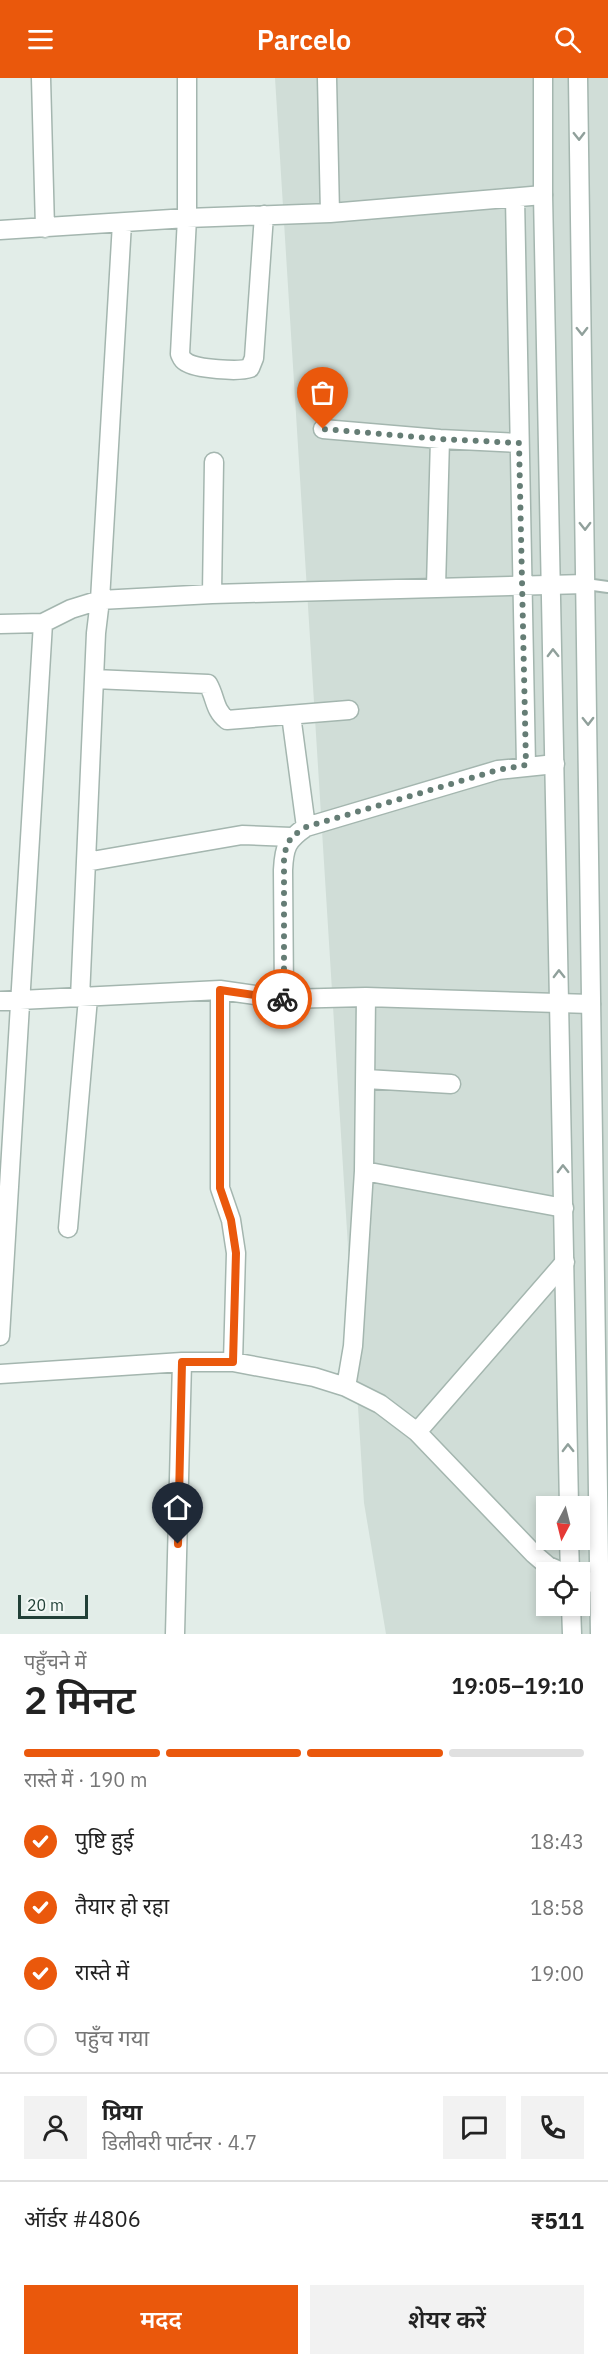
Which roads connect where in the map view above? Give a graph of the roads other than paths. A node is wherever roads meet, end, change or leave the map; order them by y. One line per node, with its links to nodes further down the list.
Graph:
1 (41, 78): 12 (street)
2 (187, 78): 10 (street)
3 (327, 78): 8 (street)
4 (543, 78): 6 (street)
5 (578, 78): 19 (street, one-way to 19)
6 (543, 195): 7 (street); 18 (street)
7 (515, 198): 8 (street); 16 (street)
8 (330, 213): 9 (street)
9 (264, 216): 10 (street); 10 (street)
10 (187, 218): 11 (street)
11 (122, 224): 12 (street); 24 (street)
12 (45, 228): 13 (street)
13 (0, 230)
14 (323, 429): 15 (street)
15 (440, 439): 16 (street); 21 (street)
16 (519, 443): 20 (street)
17 (214, 462): 23 (street)
18 (551, 584): 19 (street); 20 (street); 30 (street, one-way to 18)
19 (586, 584): 22 (lane); 41 (street, one-way to 41)
20 (521, 585): 21 (street); 31 (street)
21 (436, 587): 23 (street)
22 (608, 587)
23 (212, 594): 24 (street)
24 (100, 600): 25 (street); 27 (street)
25 (43, 623): 26 (street); 39 (street)
26 (0, 624)
27 (94, 679): 29 (street); 33 (street)
28 (349, 710): 29 (street)
29 (291, 715): 32 (street)
30 (555, 764): 31 (street); 40 (street, one-way to 30)
31 (526, 765): 32 (street)
32 (298, 832): 33 (street); 37 (street)
33 (86, 862): 36 (street)
34 (220, 990): 36 (street); 37 (street); 50 (street)
35 (366, 997): 37 (street); 40 (street); 42 (street)
36 (84, 998): 39 (street); 46 (street)
37 (284, 999)
38 (0, 1001): 39 (street)
39 (21, 1001): 48 (street)
40 (559, 1004): 41 (street); 45 (street, one-way to 40)
41 (591, 1004): 57 (street)
42 (366, 1079): 43 (street); 44 (street)
43 (451, 1084)
44 (364, 1171): 45 (street); 52 (street)
45 (564, 1208): 47 (street)
46 (68, 1228)
47 (565, 1262): 53 (street); 54 (street, one-way to 47)
48 (0, 1336)
49 (182, 1362): 50 (street); 51 (street); 59 (street)
50 (233, 1362): 52 (street)
51 (0, 1374)
52 (346, 1387): 53 (street)
53 (417, 1432): 55 (street)
54 (569, 1496)
55 (543, 1562)
56 (590, 1582): 57 (street)
57 (599, 1585): 61 (street)
58 (571, 1616): 60 (street)
59 (176, 1634)
60 (572, 1634)
61 (600, 1634)

